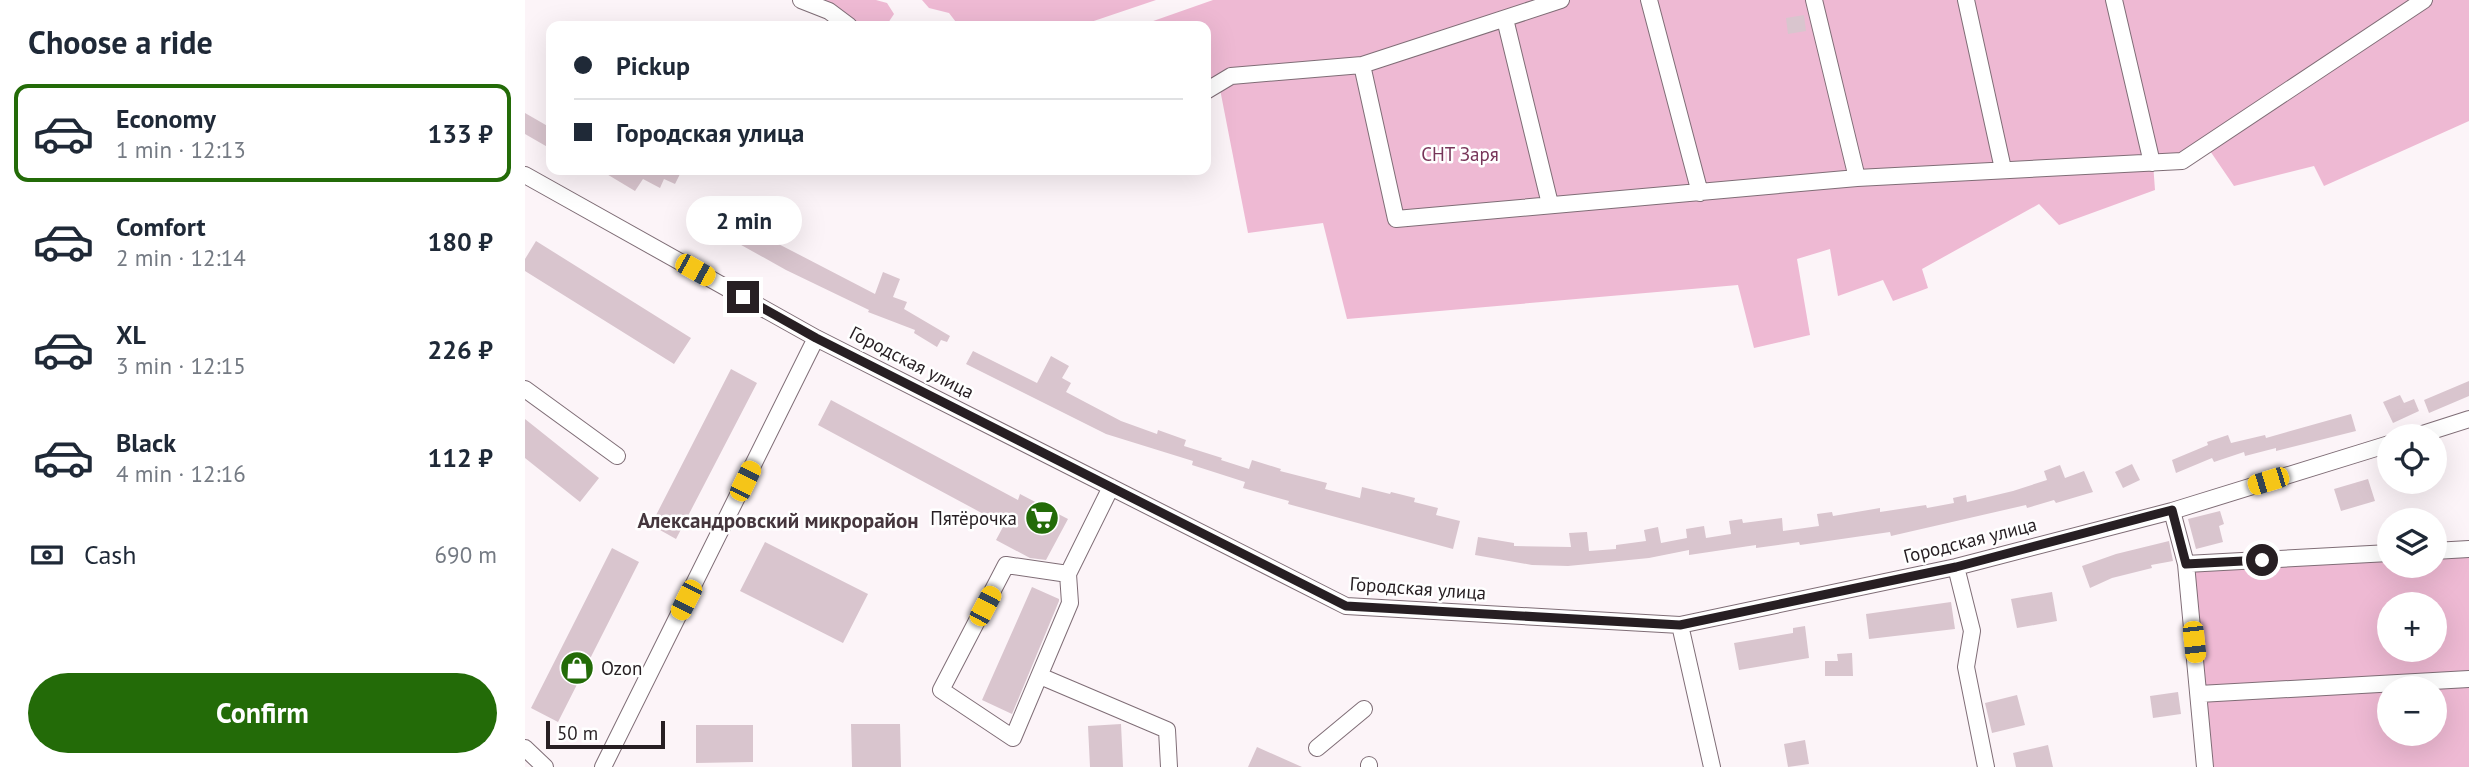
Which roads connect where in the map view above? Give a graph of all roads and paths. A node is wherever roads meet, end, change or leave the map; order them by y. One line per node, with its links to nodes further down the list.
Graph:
1 (801, 0): 9 (street)
2 (1561, 0): 8 (street)
3 (1649, 0): 16 (street)
4 (1814, 0): 15 (street)
5 (1966, 0): 13 (street)
6 (2114, 0): 12 (street)
7 (2424, 0): 12 (street)
8 (1505, 19): 10 (street); 17 (street)
9 (842, 21)
10 (1362, 65): 11 (street); 17 (street)
11 (1211, 88)
12 (2152, 163): 13 (street)
13 (2003, 169): 15 (street)
14 (525, 176): 18 (street, Городская улица)
15 (1857, 178): 16 (street)
16 (1700, 193): 17 (street)
17 (1550, 204)
18 (816, 338): 24 (street, Городская улица); 40 (street)
19 (525, 389): 23 (street)
20 (2469, 419): 21 (street)
21 (2447, 426)
22 (2377, 448): 25 (street, Городская улица)
23 (617, 456)
24 (1111, 487): 31 (street); 32 (street, Городская улица)
25 (2172, 510): 29 (street); 30 (street, Городская улица)
26 (2469, 549): 27 (street)
27 (2447, 550)
28 (2377, 554): 29 (street)
29 (2186, 564): 35 (street)
30 (1956, 567): 32 (street, Городская улица); 43 (street)
31 (1068, 574): 33 (street); 33 (street)
32 (1680, 625): 42 (street)
33 (1040, 676): 41 (street)
34 (2469, 679): 35 (street)
35 (2199, 694): 44 (street)
36 (1364, 709): 38 (street)
37 (525, 748): 39 (street)
38 (1317, 748)
39 (545, 767)
40 (603, 767)
41 (1169, 767)
42 (1712, 767)
43 (1986, 767)
44 (2205, 767)

